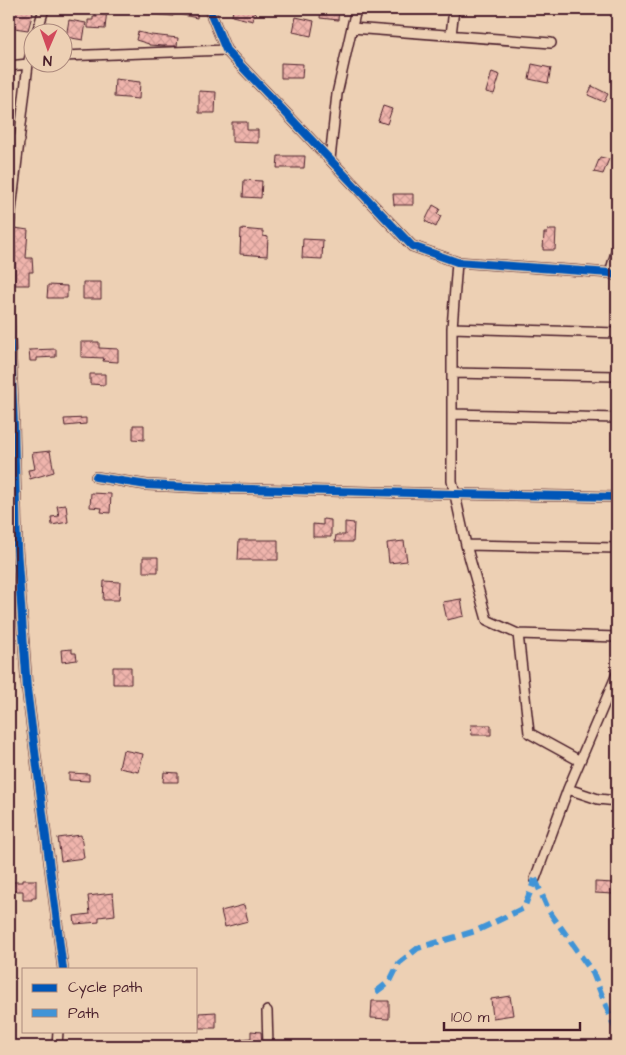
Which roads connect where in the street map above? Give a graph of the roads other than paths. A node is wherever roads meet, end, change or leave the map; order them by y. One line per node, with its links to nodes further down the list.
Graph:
1 (44, 9): 5 (street)
2 (210, 9): 9 (street)
3 (356, 9): 6 (street)
4 (454, 9): 7 (street)
5 (40, 22)
6 (352, 28): 7 (street); 16 (street)
7 (451, 35): 8 (street)
8 (551, 43)
9 (226, 50): 10 (street); 16 (street)
10 (72, 56)
11 (22, 60): 12 (street)
12 (9, 66)
13 (29, 72): 15 (street)
14 (9, 140): 15 (street)
15 (20, 140): 17 (street)
16 (330, 159): 19 (street)
17 (9, 228)
18 (617, 249): 20 (street)
19 (457, 262): 20 (street); 22 (street)
20 (614, 275)
21 (9, 317): 29 (street)
22 (452, 328): 23 (street); 24 (street)
23 (617, 333)
24 (452, 373): 25 (street); 26 (street)
25 (617, 376)
26 (452, 414): 27 (street); 30 (street)
27 (617, 418)
28 (96, 477): 30 (street)
29 (12, 494): 41 (street)
30 (455, 494): 31 (street); 32 (street)
31 (617, 497)
32 (466, 545): 33 (street); 34 (street)
33 (617, 548)
34 (518, 634): 35 (street); 37 (street)
35 (617, 637)
36 (617, 674): 37 (street)
37 (580, 761): 38 (street)
38 (568, 789): 39 (street); 40 (street)
39 (617, 801)
40 (535, 879)
41 (63, 968)
42 (267, 1011): 45 (street)
43 (58, 1032): 44 (street)
44 (57, 1046)
45 (268, 1046)

